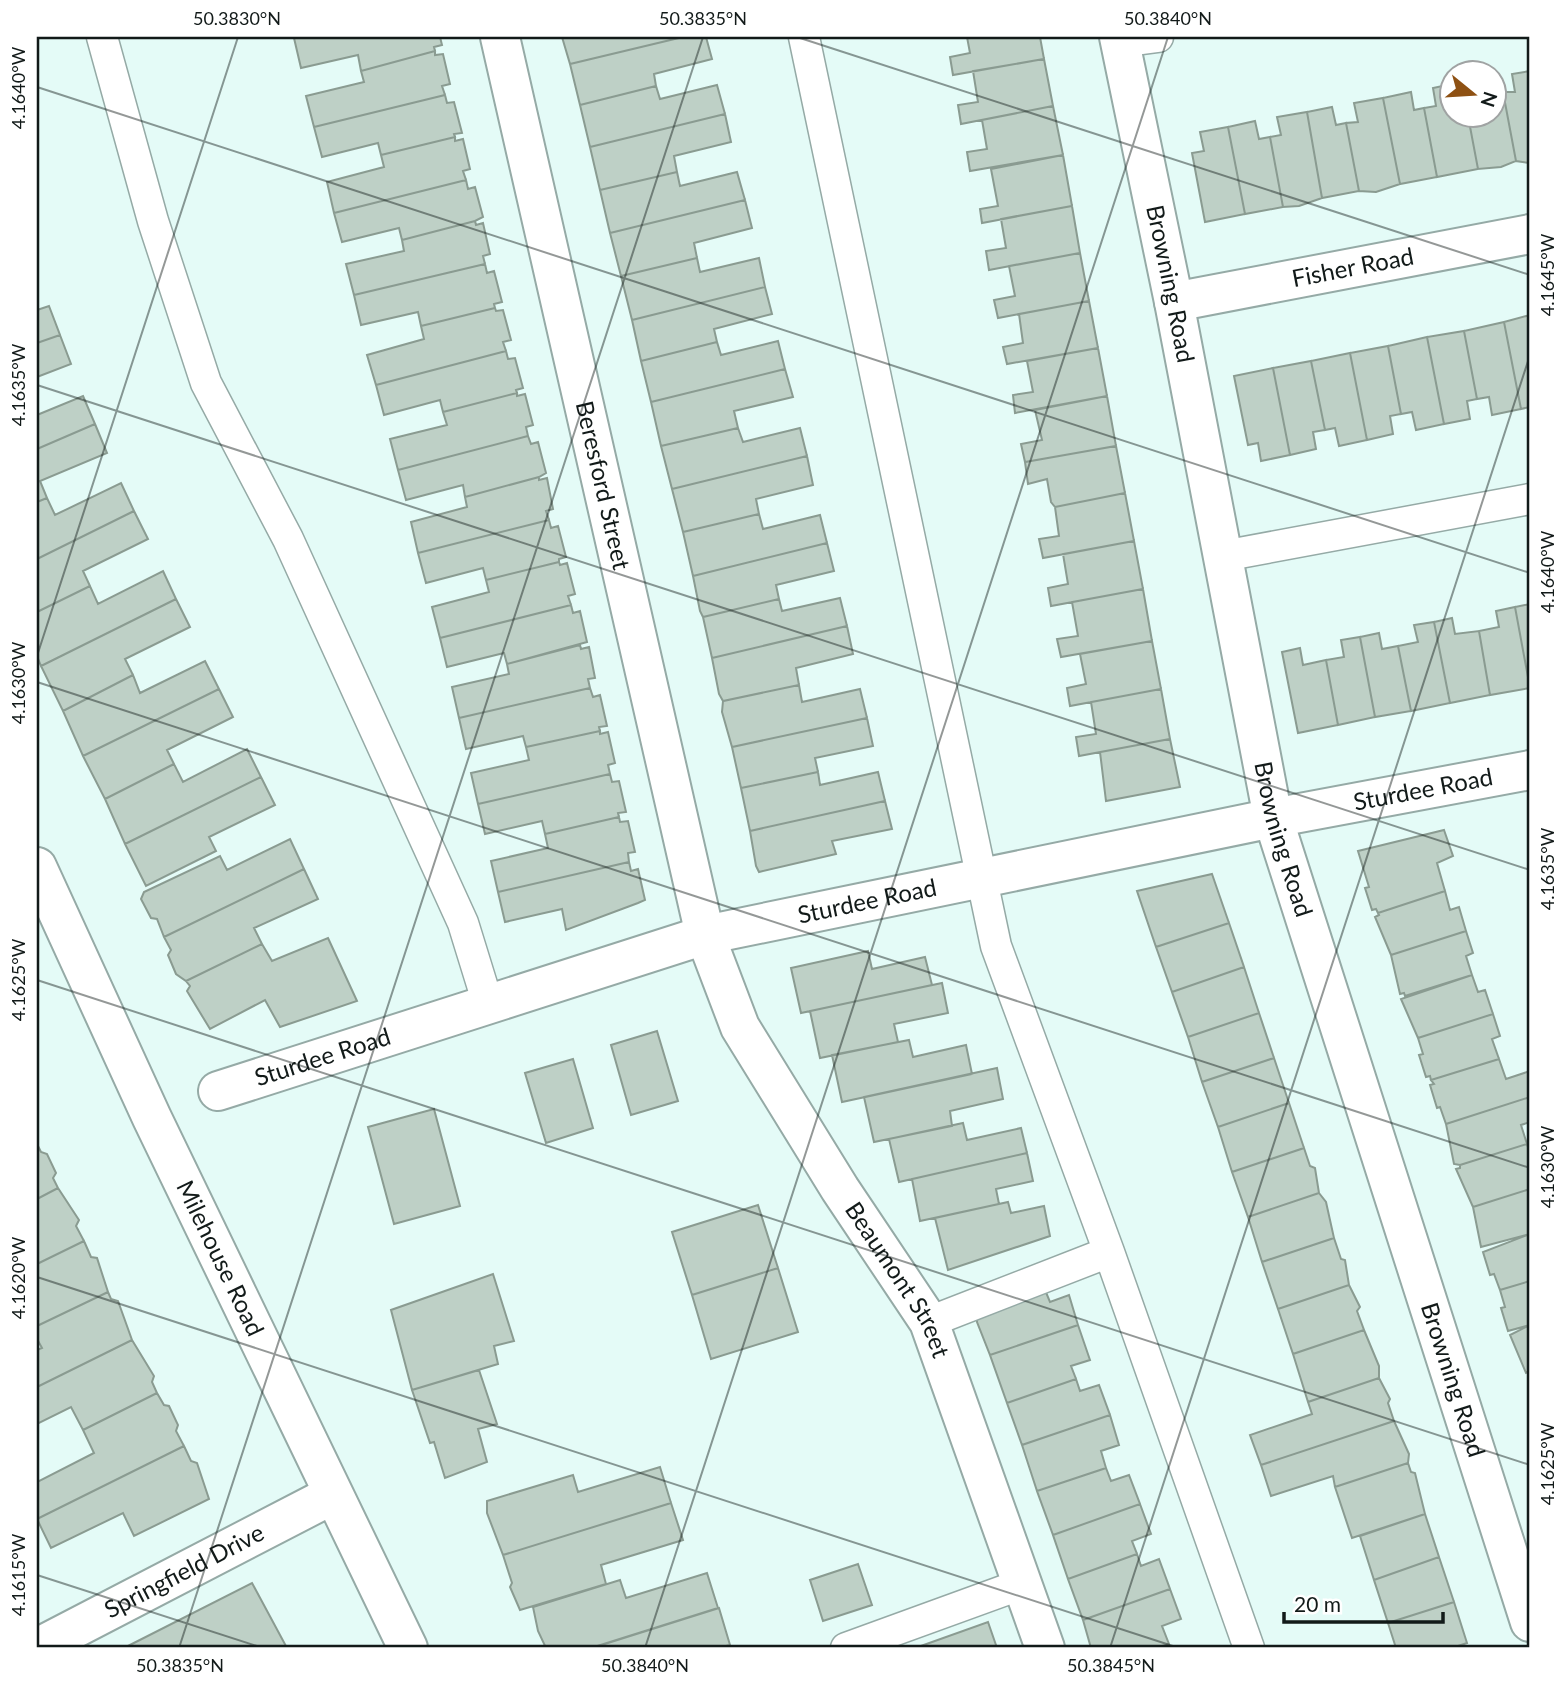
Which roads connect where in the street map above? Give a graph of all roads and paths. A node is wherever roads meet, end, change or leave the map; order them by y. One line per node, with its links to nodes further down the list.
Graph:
1 (103, 37): 15 (lane)
2 (500, 37): 14 (street, Beresford Street)
3 (804, 37): 13 (lane)
4 (1158, 37): 5 (lane)
5 (1119, 40): 7 (street, Browning Road)
6 (1530, 234): 7 (street, Fisher Road)
7 (1174, 302): 9 (street, Browning Road)
8 (1530, 499): 9 (lane)
9 (1223, 556): 11 (street, Browning Road)
10 (1530, 770): 11 (street, Sturdee Road)
11 (1273, 818): 13 (street, Sturdee Road); 21 (street, Browning Road)
12 (37, 867): 19 (street, Milehouse Road)
13 (983, 878): 14 (street, Sturdee Road); 17 (lane)
14 (705, 935): 15 (street, Sturdee Road); 18 (street, Beaumont Street)
15 (488, 1004): 16 (street, Sturdee Road)
16 (218, 1091)
17 (1109, 1252): 18 (lane); 26 (lane)
18 (929, 1322): 20 (street, Beaumont Street)
19 (332, 1495): 22 (street, Springfield Drive); 23 (street, Milehouse Road)
20 (1022, 1584): 24 (lane); 25 (street, Beaumont Street)
21 (1530, 1622)
22 (37, 1648)
23 (408, 1648)
24 (846, 1648)
25 (1045, 1648)
26 (1249, 1648)

